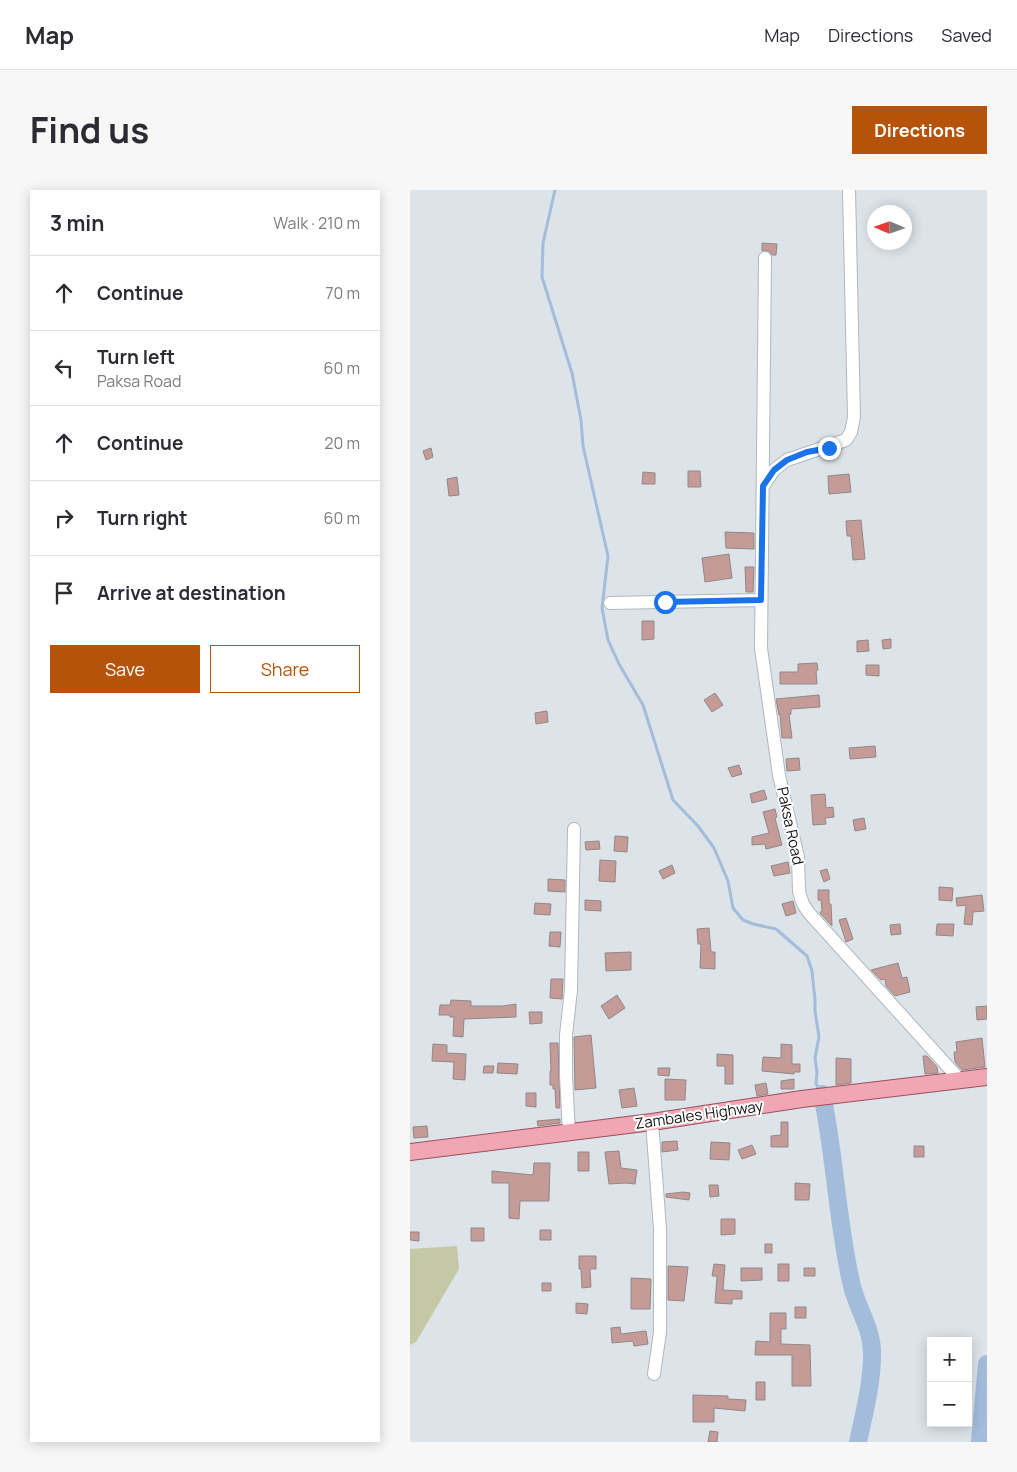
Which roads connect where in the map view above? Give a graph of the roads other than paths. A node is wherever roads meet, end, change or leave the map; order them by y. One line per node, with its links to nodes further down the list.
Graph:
1 (849, 190): 3 (street)
2 (765, 258): 3 (street, Paksa Road)
3 (763, 486): 4 (street, Paksa Road)
4 (761, 600): 5 (street); 8 (street, Paksa Road)
5 (610, 603)
6 (574, 829): 10 (street)
7 (987, 1077): 8 (main road, Zambales Highway)
8 (960, 1080): 9 (main road, Zambales Highway)
9 (652, 1122): 10 (main road, Zambales Highway); 12 (street)
10 (569, 1133): 11 (main road, Zambales Highway)
11 (410, 1152)
12 (654, 1374)

